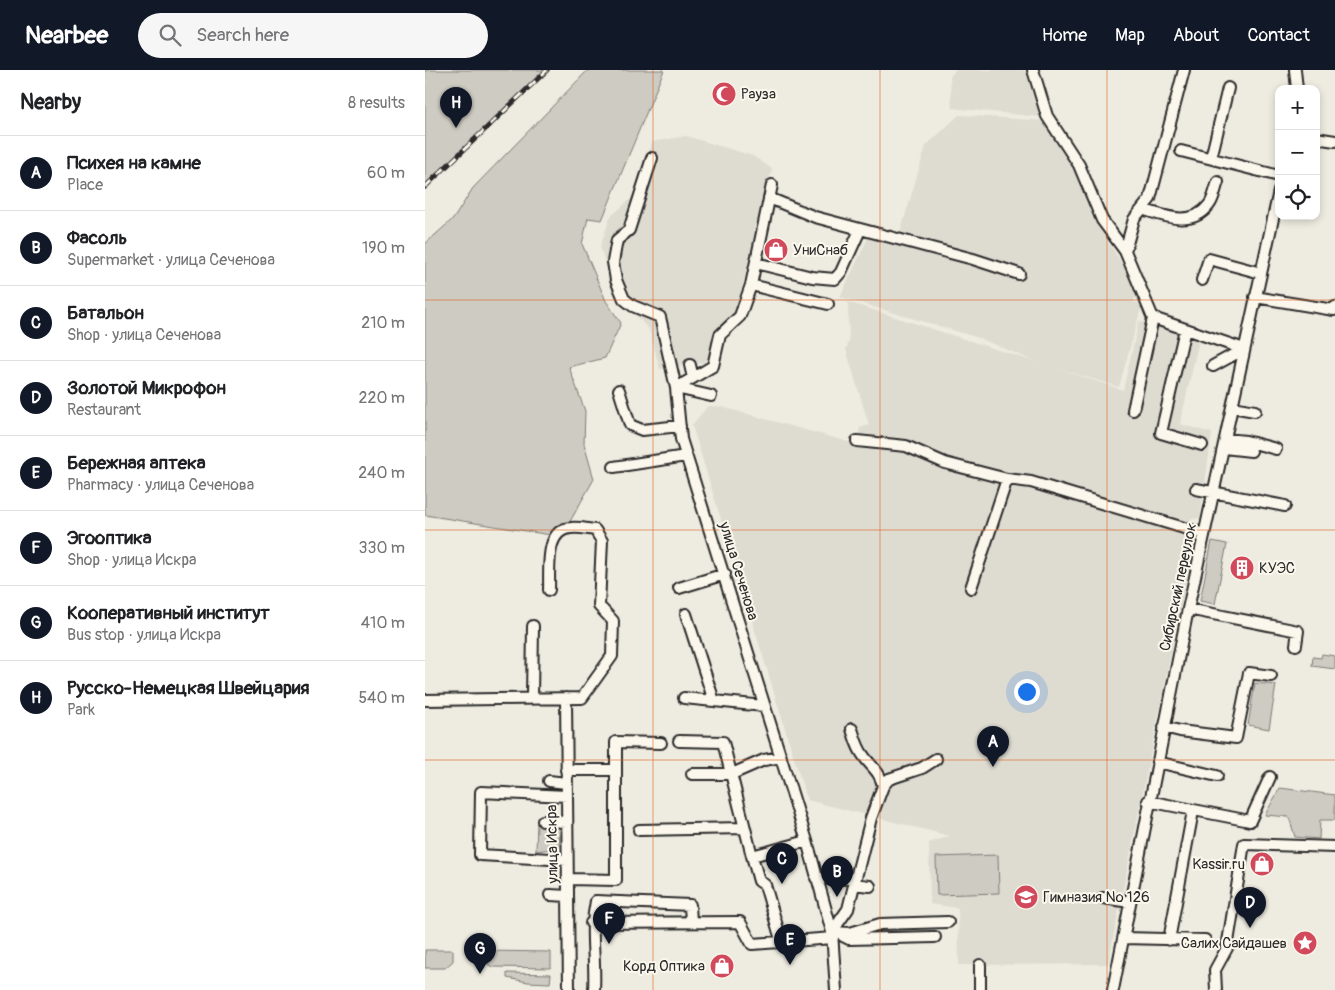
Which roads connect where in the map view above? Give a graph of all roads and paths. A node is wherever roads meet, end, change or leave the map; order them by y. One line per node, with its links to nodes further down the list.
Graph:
1 (1033, 70): 18 (street)
2 (1185, 70): 15 (street)
3 (1295, 70): 4 (street)
4 (1297, 85)
5 (1228, 88): 10 (street)
6 (1320, 139): 7 (street)
7 (1335, 142)
8 (1181, 151): 10 (street)
9 (652, 158): 33 (street, улица Сеченова)
10 (1211, 158): 11 (street)
11 (1275, 175)
12 (1218, 182): 15 (street)
13 (772, 185): 14 (street)
14 (769, 198): 17 (street); 19 (street)
15 (1142, 209): 18 (street)
16 (1275, 209): 20 (street, Сибирский переулок)
17 (860, 230): 19 (street); 21 (street)
18 (1125, 252): 27 (street)
19 (756, 263): 23 (street)
20 (1261, 273): 22 (street); 24 (street, Сибирский переулок)
21 (1019, 274)
22 (1202, 280)
23 (751, 285): 25 (street); 32 (street)
24 (1255, 297): 26 (street); 29 (street, Сибирский переулок)
25 (828, 304)
26 (1335, 307)
27 (1153, 318): 28 (street); 37 (street)
28 (1185, 329): 29 (street); 42 (street)
29 (1244, 349): 31 (street); 36 (street, Сибирский переулок)
30 (690, 365): 32 (street)
31 (1213, 366)
32 (693, 378): 33 (street)
33 (676, 388): 35 (street); 39 (street, улица Сеченова)
34 (619, 390): 39 (street)
35 (711, 396)
36 (1232, 407): 38 (street); 41 (street, Сибирский переулок)
37 (1133, 410)
38 (1255, 411)
39 (680, 426): 45 (street, улица Сеченова)
40 (857, 441): 47 (street)
41 (1224, 444): 43 (street); 44 (street); 49 (street, Сибирский переулок)
42 (1202, 445)
43 (1276, 449)
44 (1251, 451)
45 (686, 456): 46 (street); 52 (street, улица Сеченова)
46 (614, 467)
47 (1007, 479): 51 (street); 54 (street)
48 (1196, 489): 49 (street)
49 (1214, 493): 50 (street); 51 (street, Сибирский переулок)
50 (1285, 506)
51 (1204, 534): 56 (street, Сибирский переулок)
52 (725, 574): 53 (street); 66 (street, улица Сеченова)
53 (679, 588)
54 (971, 588)
55 (549, 590): 62 (street)
56 (1188, 609): 59 (street); 67 (street, Сибирский переулок)
57 (686, 614): 65 (street)
58 (533, 626): 61 (street)
59 (1296, 645)
60 (1271, 676): 67 (street)
61 (531, 698): 62 (street); 64 (street)
62 (566, 698): 74 (street, улица Искра)
63 (684, 698): 65 (street)
64 (425, 700)
65 (713, 701): 66 (street)
66 (764, 706): 71 (street, улица Сеченова)
67 (1164, 727): 73 (street, Сибирский переулок)
68 (852, 729): 82 (street)
69 (679, 741): 77 (street)
70 (661, 743): 75 (street)
71 (781, 757): 77 (street); 90 (street, улица Сеченова)
72 (936, 759): 82 (street)
73 (1157, 762): 78 (street); 84 (street, Сибирский переулок)
74 (566, 770): 75 (street); 81 (street, улица Искра)
75 (616, 770): 95 (street)
76 (692, 774): 77 (street)
77 (732, 774): 88 (street)
78 (1217, 776)
79 (1270, 777): 85 (street)
80 (549, 781): 81 (street)
81 (567, 783): 83 (street, улица Искра)
82 (883, 786): 96 (street)
83 (567, 796): 87 (street, улица Искра); 93 (street)
84 (1149, 801): 85 (street); 101 (street, Сибирский переулок)
85 (1193, 811): 108 (street)
86 (543, 821): 87 (street)
87 (567, 822): 93 (street, улица Искра)
88 (745, 828): 89 (street); 92 (street)
89 (639, 830)
90 (807, 841): 92 (street); 94 (street, улица Сеченова)
91 (1335, 847): 117 (street)
92 (752, 856): 110 (street)
93 (567, 860): 95 (street, улица Искра)
94 (816, 878): 96 (street); 105 (street, улица Сеченова)
95 (567, 880): 99 (street, улица Искра)
96 (854, 882): 97 (street); 105 (street)
97 (870, 886)
98 (550, 896): 99 (street)
99 (568, 896): 112 (street, улица Искра)
100 (1103, 898): 101 (street)
101 (1130, 902): 107 (street, Сибирский переулок)
102 (691, 922): 104 (street); 104 (street); 110 (street)
103 (948, 922): 105 (street)
104 (591, 923): 113 (street)
105 (833, 935): 106 (street); 110 (street); 114 (street, улица Сеченова)
106 (935, 937)
107 (1124, 938): 108 (street); 116 (street, Сибирский переулок)
108 (1169, 940): 109 (street)
109 (1205, 940)
110 (782, 943)
111 (980, 965): 115 (street)
112 (569, 990)
113 (594, 990)
114 (836, 990)
115 (980, 990)
116 (1113, 990)
117 (1216, 990)

